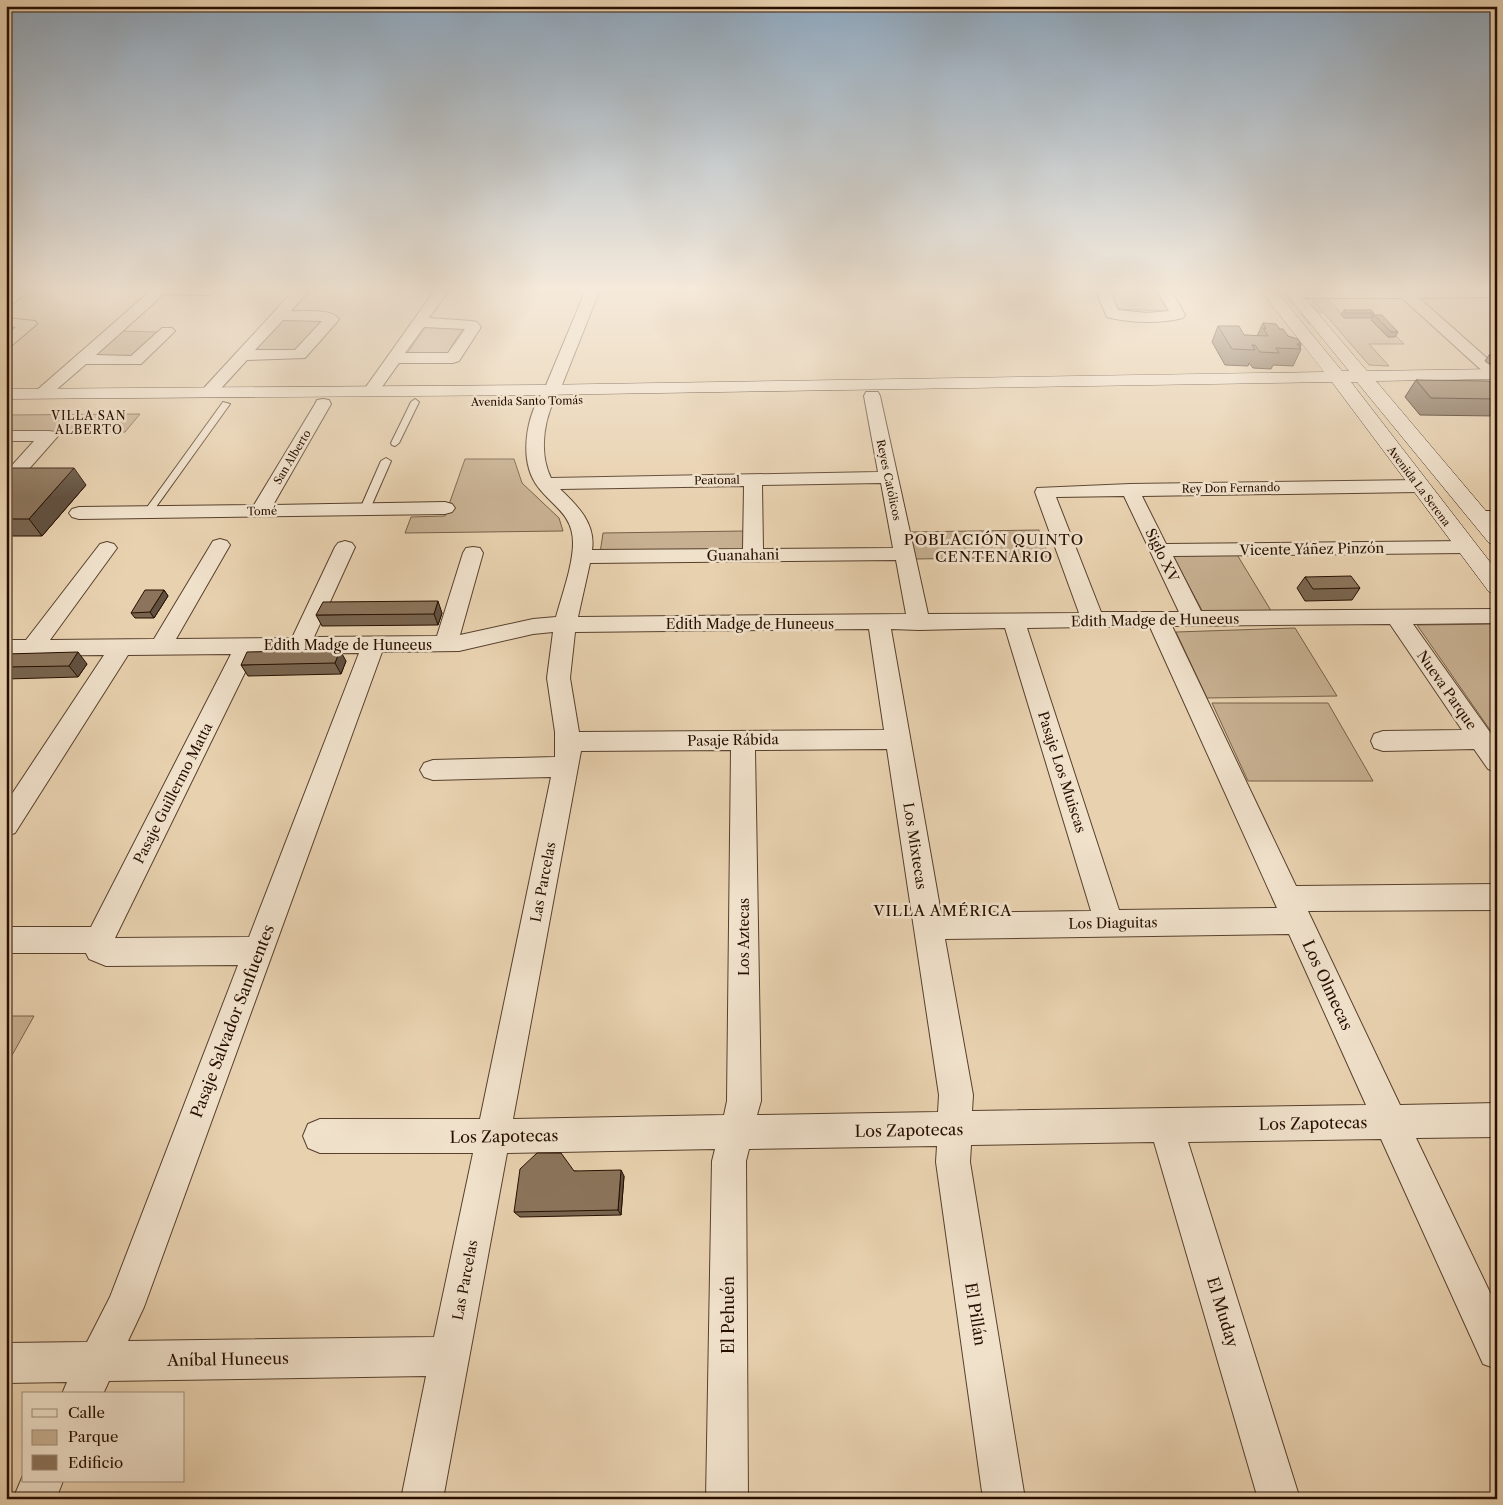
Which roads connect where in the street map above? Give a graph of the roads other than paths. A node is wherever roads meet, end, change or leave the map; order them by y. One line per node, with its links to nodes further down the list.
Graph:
1 (139, 357): 9 (street)
2 (240, 357): 15 (street)
3 (454, 357): 8 (street)
4 (564, 357): 17 (street, Las Parcelas)
5 (1321, 357): 11 (main road, Avenida La Serena)
6 (1347, 357): 12 (main road, Avenida La Serena)
7 (1473, 357): 10 (street)
8 (395, 358): 13 (street)
9 (82, 359): 14 (street)
10 (1496, 379): 12 (main road, Avenida Santo Tomás)
11 (1342, 383): 12 (main road, Avenida Santo Tomás); 17 (main road, Avenida Santo Tomás); 18 (main road, Avenida Santo Tomás); 30 (main road, Avenida La Serena)
12 (1369, 383): 37 (main road, Avenida La Serena)
13 (371, 392): 15 (main road, Avenida Santo Tomás); 17 (main road, Avenida Santo Tomás)
14 (43, 393): 15 (main road, Avenida Santo Tomás); 16 (main road, Avenida Santo Tomás)
15 (208, 393)
16 (6, 394)
17 (548, 395): 18 (main road, Avenida Santo Tomás); 19 (main road, Avenida Santo Tomás); 29 (street, Las Parcelas)
18 (872, 396): 26 (street, Reyes Católicos)
19 (415, 402): 21 (main road, Avenida Santo Tomás); 24 (lane)
20 (226, 404): 21 (main road, Avenida Santo Tomás); 22 (main road, Avenida Santo Tomás); 35 (lane)
21 (323, 404): 34 (street, San Alberto)
22 (6, 406)
23 (6, 436): 28 (street)
24 (395, 443)
25 (386, 461): 33 (lane)
26 (888, 477): 27 (street, Peatonal); 45 (street, Reyes Católicos)
27 (753, 480): 29 (street, Peatonal); 46 (street)
28 (6, 483)
29 (545, 484): 47 (street, Las Parcelas)
30 (1419, 486): 31 (street, Rey Don Fernando); 41 (main road, Avenida La Serena)
31 (1130, 490): 43 (street, Siglo XV); 53 (street, Rey Don Fernando)
32 (445, 508): 33 (street, Tomé)
33 (365, 509): 34 (street, Tomé)
34 (260, 511): 35 (street, Tomé)
35 (148, 512): 36 (street, Tomé)
36 (79, 513)
37 (1488, 517): 38 (main road, Avenida La Serena)
38 (1497, 538)
39 (220, 546): 63 (street)
40 (345, 547): 61 (street)
41 (1465, 547): 43 (street, Vicente Yáñez Pinzón); 48 (main road, Avenida La Serena)
42 (107, 548): 65 (street)
43 (1160, 550): 52 (street, Siglo XV)
44 (473, 553): 58 (street)
45 (904, 554): 46 (street, Guanahani); 56 (street, Reyes Católicos)
46 (752, 555): 47 (street, Guanahani)
47 (581, 557): 57 (street, Las Parcelas)
48 (1497, 587)
49 (1497, 616): 50 (street, Edith Madge de Huneeus)
50 (1396, 617): 52 (street, Edith Madge de Huneeus); 67 (street, Nueva Parque)
51 (1158, 620): 52 (street, Edith Madge de Huneeus); 53 (street, Edith Madge de Huneeus); 75 (street, Los Olmecas)
52 (1194, 620)
53 (1093, 621): 54 (street, Edith Madge de Huneeus)
54 (1014, 622): 56 (street, Edith Madge de Huneeus); 76 (street, Pasaje Los Muiscas)
55 (878, 623): 56 (street, Edith Madge de Huneeus); 57 (street, Edith Madge de Huneeus); 66 (street, Los Mixtecas)
56 (919, 623)
57 (566, 625): 58 (street, Edith Madge de Huneeus); 70 (street, Las Parcelas)
58 (446, 644): 59 (street, Edith Madge de Huneeus)
59 (373, 645): 61 (street, Edith Madge de Huneeus); 80 (street, Pasaje Salvador Sanfuentes)
60 (246, 646): 61 (street, Edith Madge de Huneeus); 63 (street, Edith Madge de Huneeus); 79 (street, Pasaje Guillermo Matta)
61 (299, 646)
62 (122, 647): 63 (street, Edith Madge de Huneeus); 65 (street, Edith Madge de Huneeus); 73 (street)
63 (160, 647)
64 (6, 648): 65 (street, Edith Madge de Huneeus)
65 (32, 648)
66 (897, 739): 68 (street, Pasaje Rábida); 77 (street, Los Mixtecas)
67 (1481, 739): 69 (street); 71 (street, Nueva Parque)
68 (743, 740): 70 (street, Pasaje Rábida); 85 (street, Los Aztecas)
69 (1382, 741)
70 (567, 755): 72 (street, Pasaje Rábida); 87 (street, Las Parcelas)
71 (1497, 762)
72 (433, 770)
73 (6, 825)
74 (1497, 897): 75 (street, Los Diaguitas)
75 (1293, 910): 76 (street, Los Diaguitas); 82 (street, Los Olmecas)
76 (1110, 923): 77 (street, Los Diaguitas)
77 (928, 926): 84 (street, Los Mixtecas)
78 (6, 940): 79 (street)
79 (99, 940): 80 (street)
80 (258, 951): 91 (street, Pasaje Salvador Sanfuentes)
81 (1497, 1120): 82 (street, Los Zapotecas)
82 (1391, 1122): 83 (street, Los Zapotecas); 88 (street, Los Olmecas)
83 (1166, 1126): 84 (street, Los Zapotecas); 97 (street, El Muday)
84 (954, 1129): 85 (street, Los Zapotecas); 96 (street, El Pillán)
85 (736, 1132): 87 (street, Los Zapotecas); 95 (street, El Pehuén)
86 (320, 1136): 87 (street, Los Zapotecas)
87 (493, 1136): 89 (street, Las Parcelas)
88 (1497, 1350)
89 (450, 1356): 91 (street, Aníbal Huneeus); 94 (street, Las Parcelas)
90 (6, 1363): 91 (street, Aníbal Huneeus)
91 (90, 1378)
92 (42, 1482): 93 (street)
93 (34, 1499)
94 (422, 1499)
95 (728, 1499)
96 (1004, 1499)
97 (1279, 1499)

